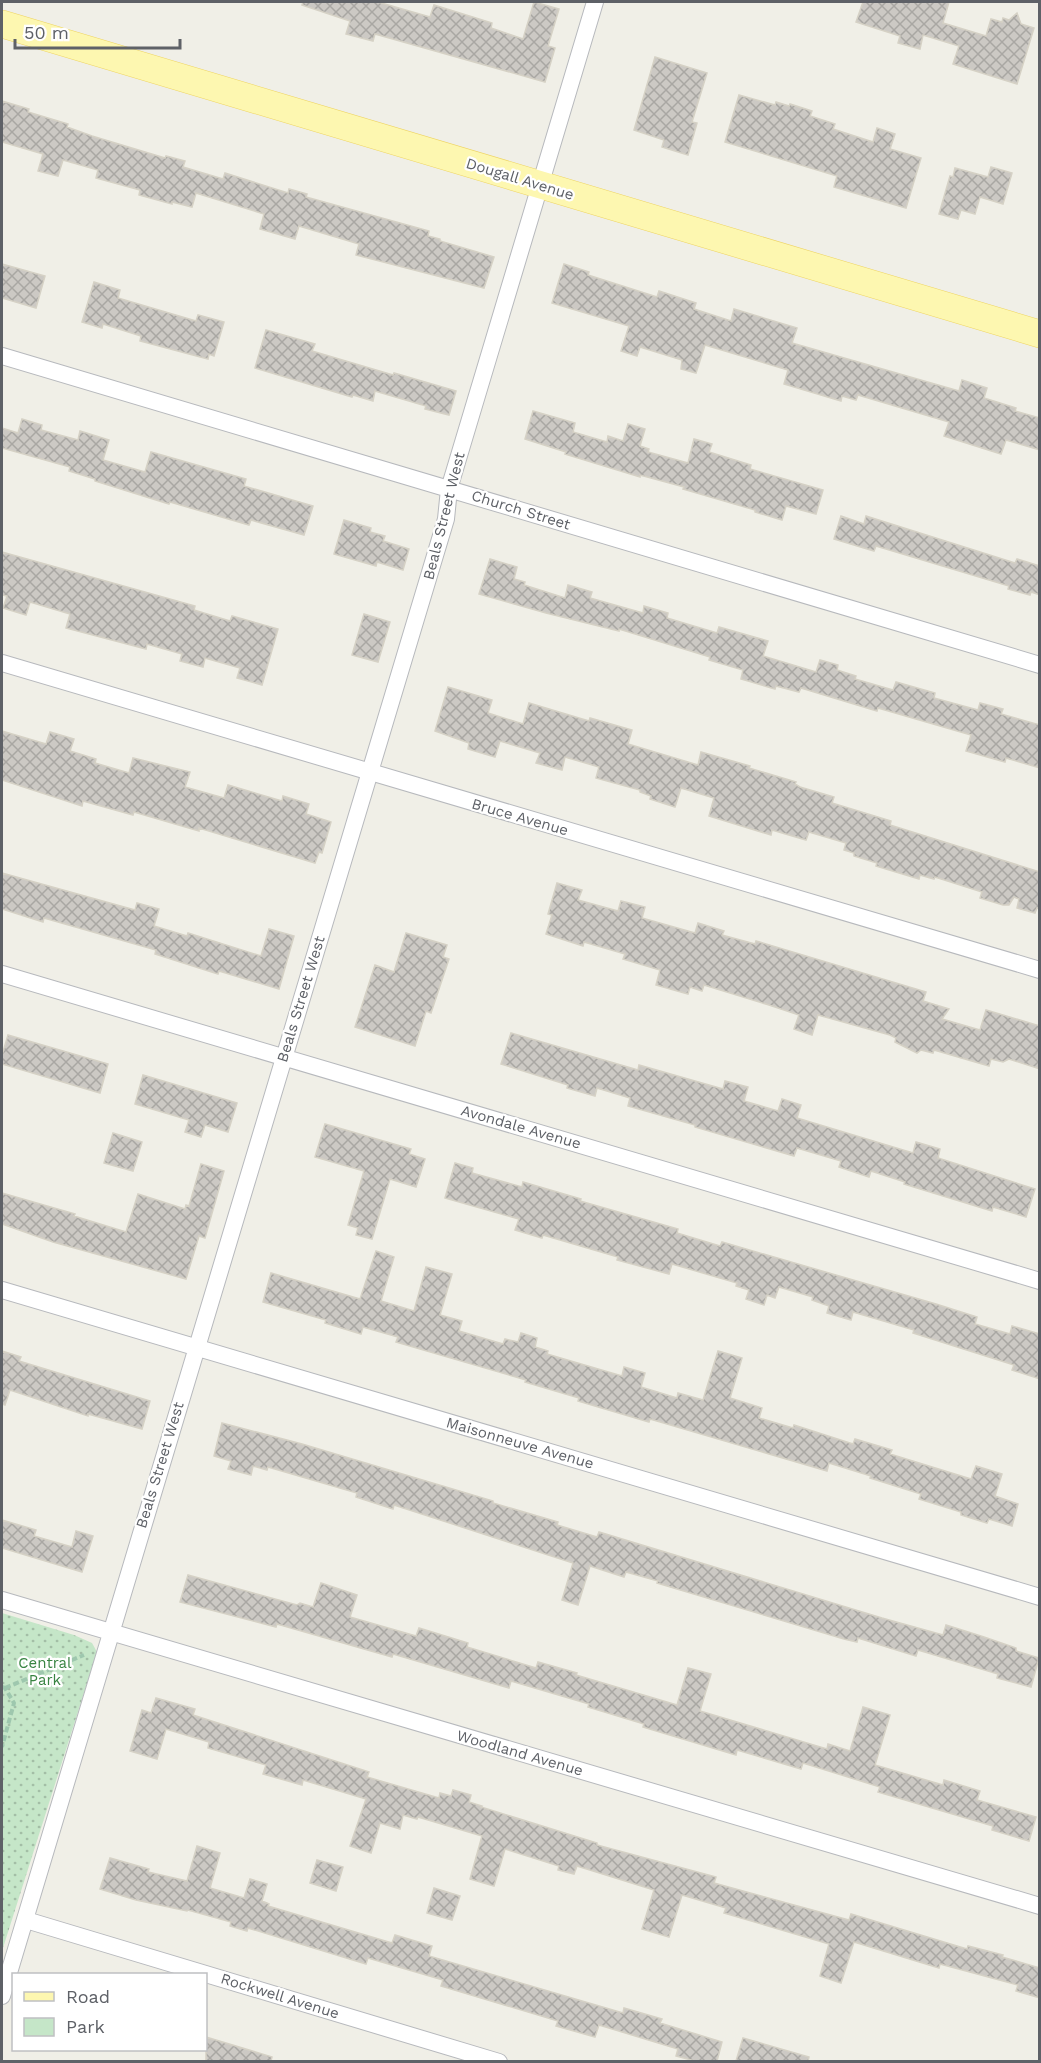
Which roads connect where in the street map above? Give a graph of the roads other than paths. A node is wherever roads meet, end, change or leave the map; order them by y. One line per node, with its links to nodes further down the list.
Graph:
1 (595, 2): 3 (street, Beals Street West)
2 (2, 24): 3 (main road, Dougall Avenue)
3 (540, 185): 4 (main road, Dougall Avenue); 6 (street, Beals Street West)
4 (1040, 334)
5 (2, 356): 6 (street, Church Street)
6 (449, 489): 8 (street, Church Street); 9 (street, Beals Street West)
7 (2, 663): 9 (street, Bruce Avenue)
8 (1040, 665)
9 (369, 772): 10 (street, Bruce Avenue); 12 (street, Beals Street West)
10 (1040, 970)
11 (2, 974): 12 (street, Avondale Avenue)
12 (283, 1057): 13 (street, Avondale Avenue); 15 (street, Beals Street West)
13 (1040, 1281)
14 (2, 1290): 15 (street, Maisonneuve Avenue)
15 (196, 1347): 16 (street, Maisonneuve Avenue); 18 (street, Beals Street West)
16 (1040, 1597)
17 (2, 1600): 18 (street, Woodland Avenue)
18 (110, 1632): 19 (street, Woodland Avenue); 20 (street, Beals Street West)
19 (1040, 1906)
20 (26, 1920): 21 (street, Rockwell Avenue); 23 (street, Beals Street West)
21 (204, 1973)
22 (207, 1974): 24 (street, Rockwell Avenue)
23 (2, 1996)
24 (499, 2061)

